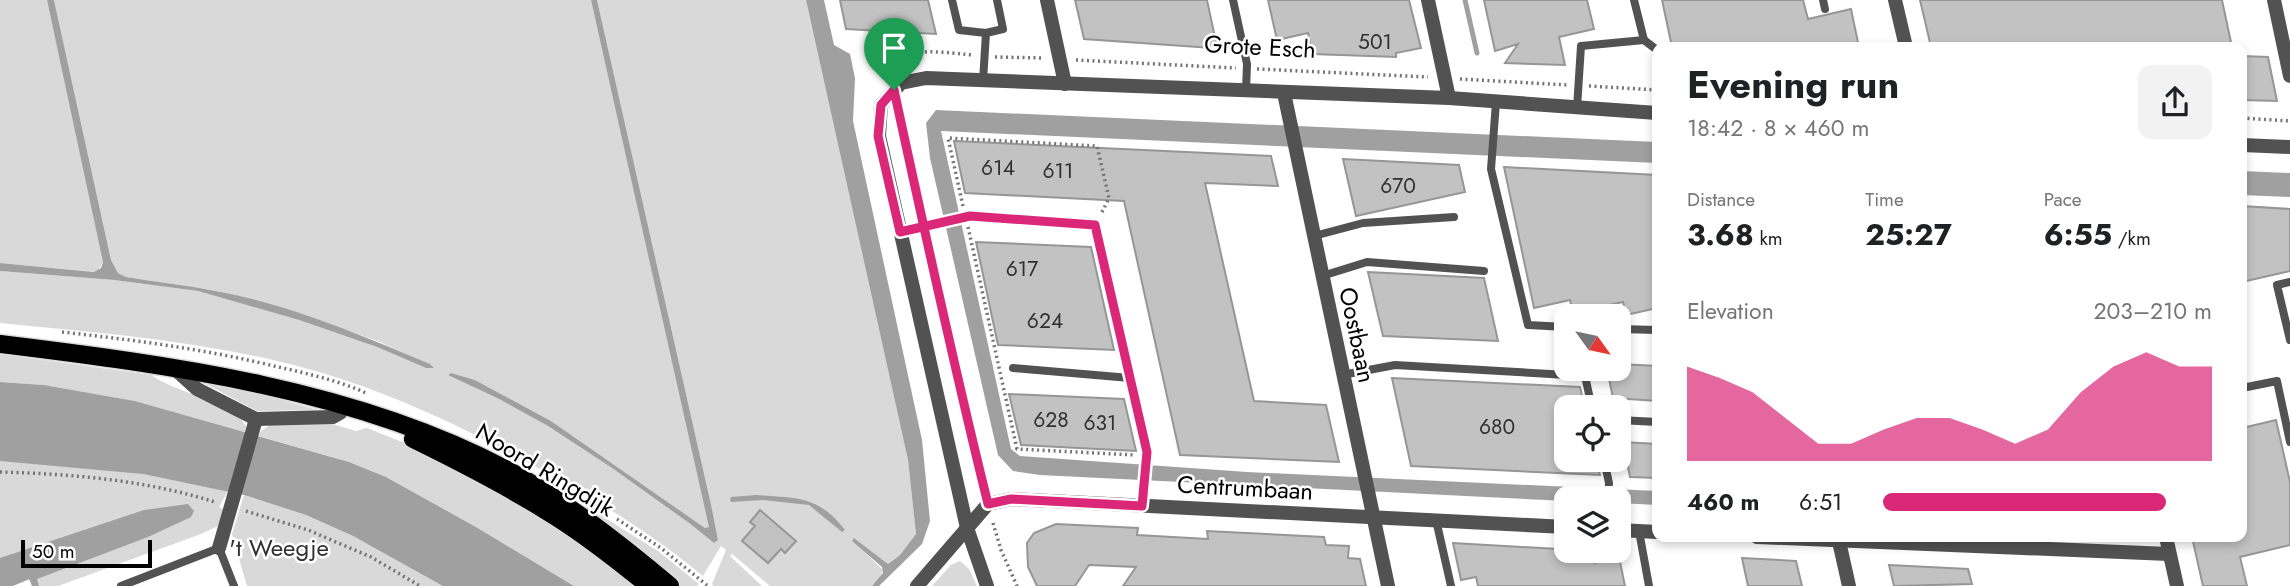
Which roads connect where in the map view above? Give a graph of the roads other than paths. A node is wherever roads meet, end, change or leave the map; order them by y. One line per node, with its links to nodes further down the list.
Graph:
1 (952, 0): 9 (lane)
2 (997, 0): 9 (lane)
3 (1047, 0): 15 (street)
4 (1233, 0): 16 (lane)
5 (1428, 0): 18 (street)
6 (1634, 0): 10 (lane)
7 (1895, 0): 11 (street)
8 (2274, 0): 13 (street)
9 (986, 33): 14 (lane)
10 (1644, 40): 12 (lane); 20 (lane)
11 (1905, 42)
12 (1652, 46)
13 (2290, 76)
14 (983, 81): 15 (street, Grote Esch); 25 (street, Grote Esch)
15 (1065, 84): 16 (street, Grote Esch)
16 (1246, 91): 17 (street, Grote Esch)
17 (1284, 93): 18 (street, Grote Esch); 26 (street, Oostbaan)
18 (1449, 98): 19 (street, Grote Esch)
19 (1496, 102): 20 (street, Grote Esch); 30 (lane)
20 (1577, 108): 21 (street, Grote Esch)
21 (1652, 113)
22 (2247, 145): 23 (street)
23 (2290, 147)
24 (1454, 217): 26 (lane)
25 (900, 232): 38 (lane); 50 (street)
26 (1314, 236): 28 (street, Oostbaan)
27 (1485, 271): 28 (lane)
28 (1322, 276): 37 (street, Oostbaan)
29 (2290, 282): 33 (lane)
30 (1554, 326)
31 (1631, 329): 32 (lane)
32 (1652, 330)
33 (2290, 341)
34 (0, 344): 36 (main road, Noord Ringdijk)
35 (1013, 368): 38 (lane)
36 (175, 369): 41 (main road, Noord Ringdijk); 44 (street)
37 (1342, 375): 40 (lane); 47 (street, Oostbaan)
38 (1130, 378): 46 (lane)
39 (2247, 387): 45 (lane)
40 (1589, 395)
41 (344, 405): 44 (street); 61 (main road, Noord Ringdijk); 62 (main road, Noord Ringdijk)
42 (1631, 421): 43 (lane)
43 (1652, 422)
44 (254, 426): 57 (street)
45 (2290, 442)
46 (1142, 506): 47 (street, Centrumbaan); 50 (street, Centrumbaan)
47 (1372, 516): 48 (street, Centrumbaan); 65 (street, Oostbaan)
48 (1436, 520): 49 (street, Centrumbaan); 66 (lane)
49 (1554, 526)
50 (967, 528): 63 (street); 64 (street)
51 (1631, 531): 52 (street)
52 (1639, 531): 53 (street); 67 (lane)
53 (1652, 532)
54 (1838, 542): 68 (street)
55 (1885, 542): 58 (street)
56 (2167, 542): 58 (street)
57 (219, 548): 59 (lane); 60 (lane)
58 (2169, 554): 69 (street)
59 (121, 586)
60 (234, 586)
61 (649, 586)
62 (670, 586)
63 (917, 586)
64 (987, 586)
65 (1388, 586)
66 (1451, 586)
67 (1649, 586)
68 (1849, 586)
69 (2176, 586)

